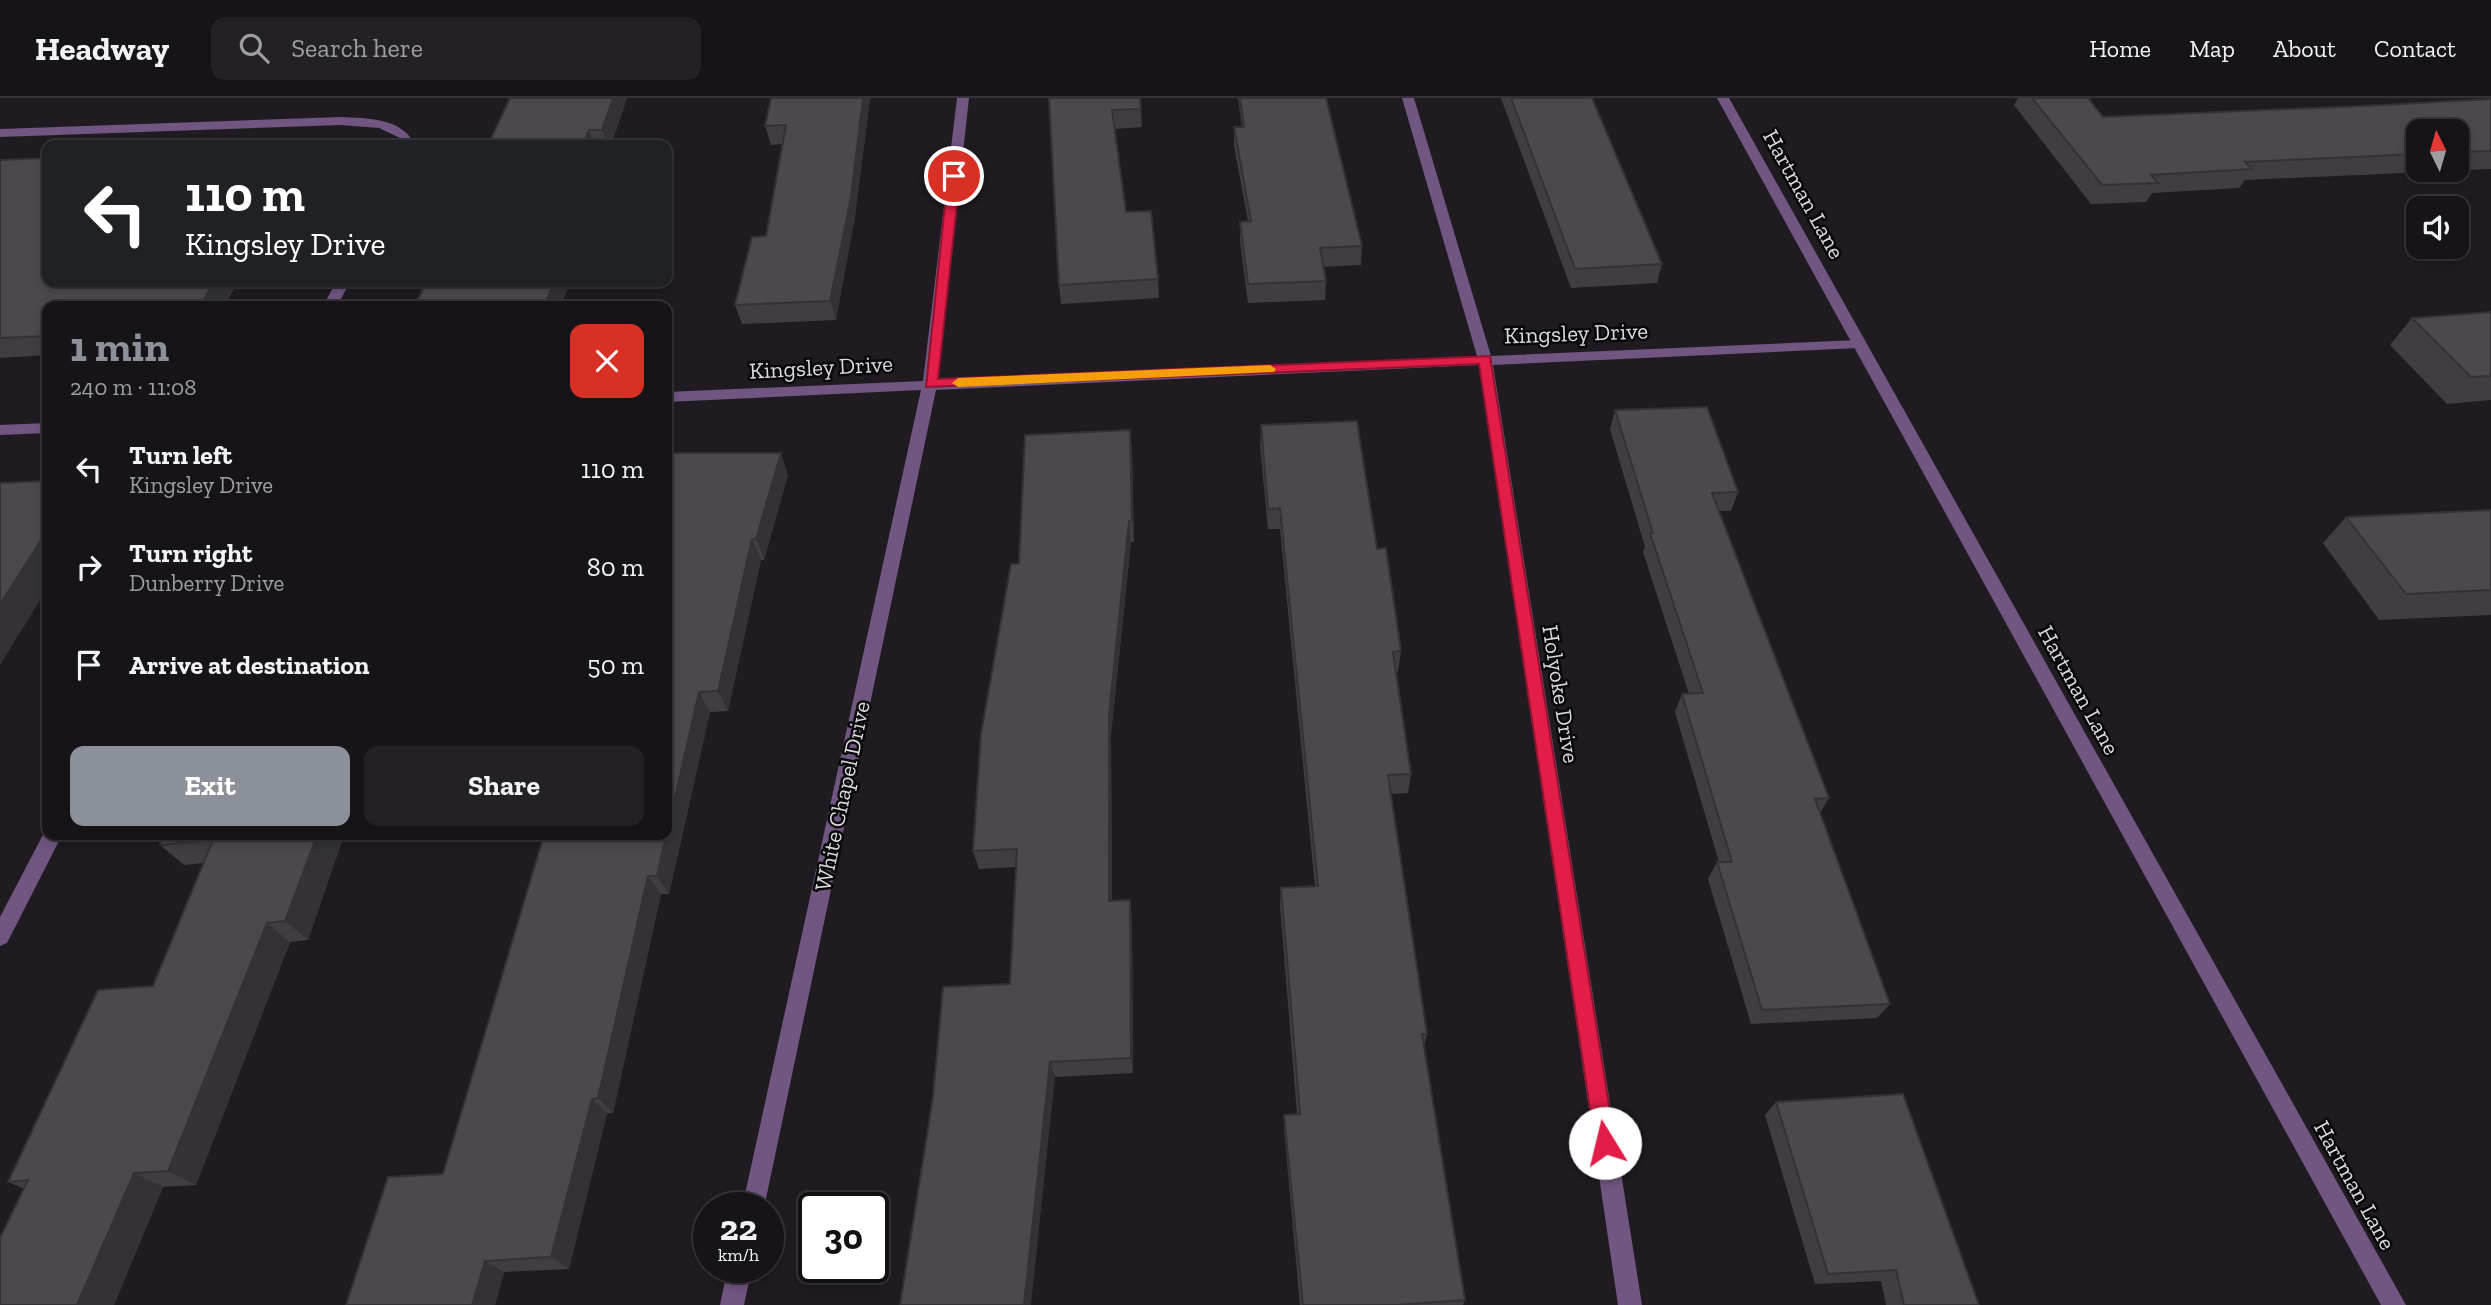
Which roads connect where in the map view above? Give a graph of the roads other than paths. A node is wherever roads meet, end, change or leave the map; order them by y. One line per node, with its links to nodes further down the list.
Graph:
1 (963, 98): 8 (street, White Chapel Drive)
2 (1408, 98): 7 (street, Holyoke Drive)
3 (1723, 98): 6 (street, Hartman Lane)
4 (0, 133): 5 (street)
5 (406, 140)
6 (1858, 344): 7 (street, Kingsley Drive); 18 (street, Hartman Lane)
7 (1485, 359): 8 (street, Kingsley Drive); 17 (street, Holyoke Drive)
8 (930, 384): 9 (street, Kingsley Drive); 14 (street, White Chapel Drive)
9 (672, 397)
10 (42, 428): 11 (street)
11 (0, 430)
12 (50, 840): 13 (street)
13 (2, 930)
14 (756, 1192)
15 (737, 1283): 16 (street)
16 (732, 1305)
17 (1630, 1305)
18 (2394, 1305)

